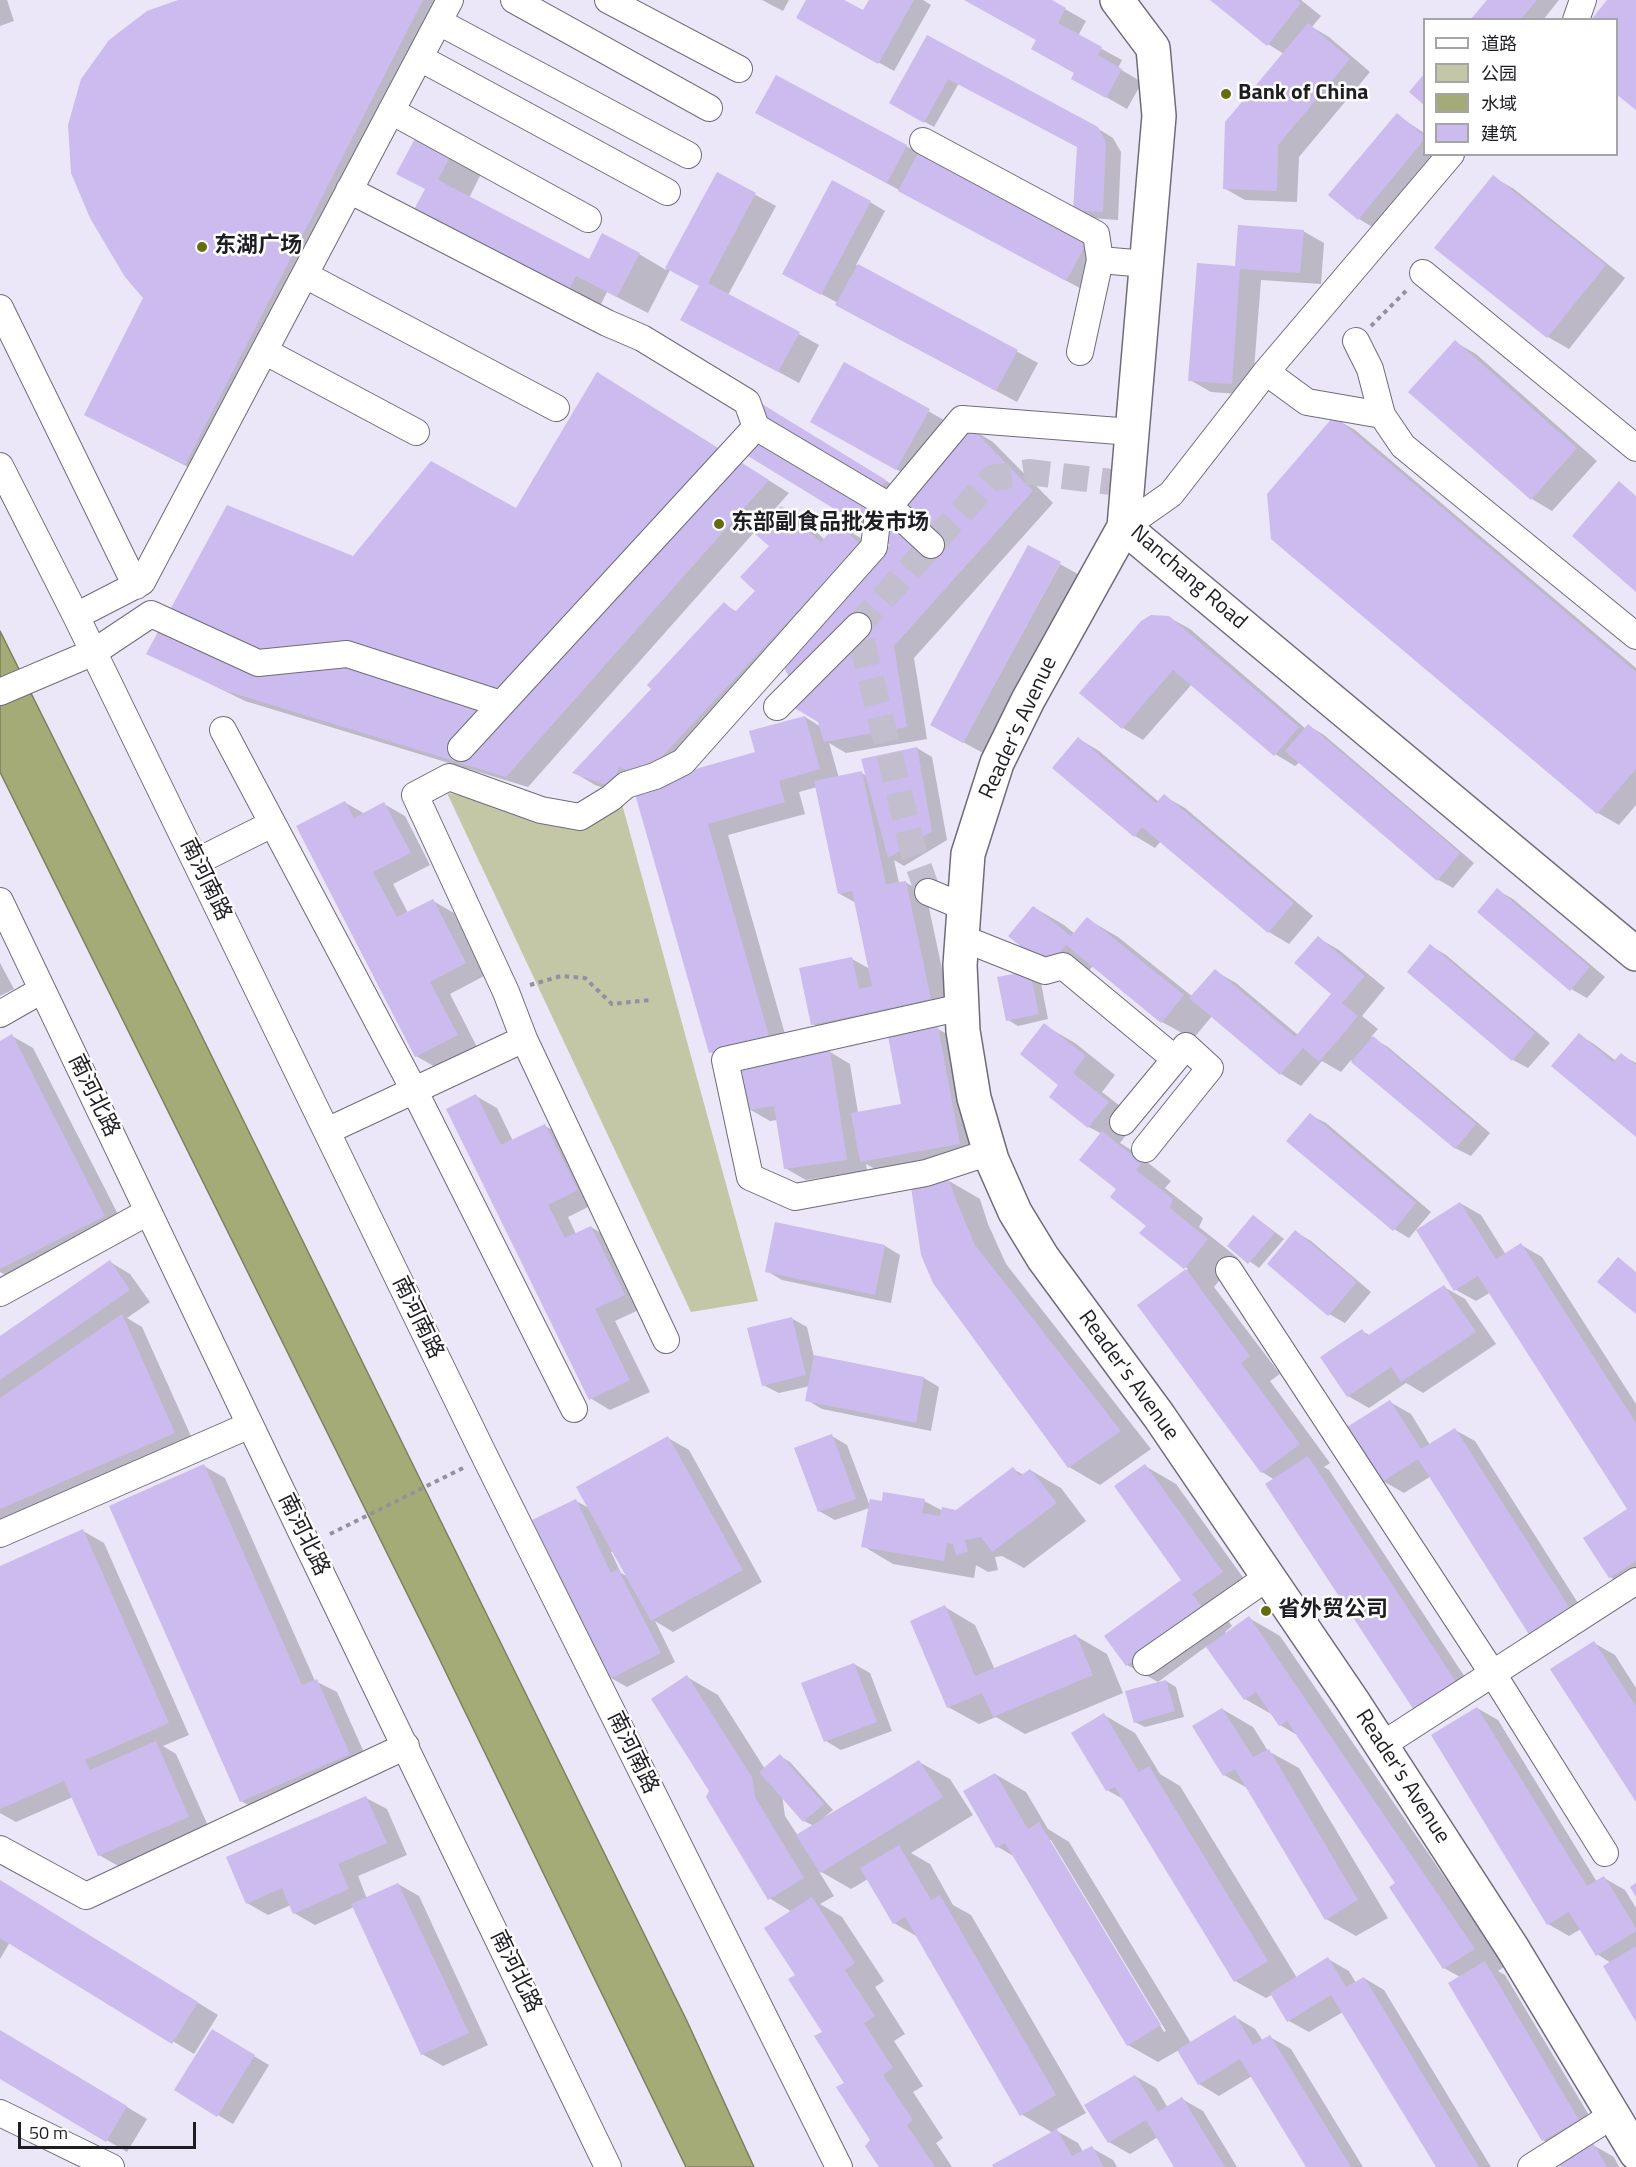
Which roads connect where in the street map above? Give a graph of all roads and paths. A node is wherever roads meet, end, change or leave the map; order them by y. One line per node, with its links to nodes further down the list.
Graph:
1 (514, 0): 9 (street)
2 (608, 0): 8 (street)
3 (1117, 0): 18 (main road, Nanchang Road)
4 (1582, 0): 6 (street)
5 (444, 11): 7 (street); 12 (street)
6 (1577, 18)
7 (420, 58): 10 (street); 15 (street)
8 (739, 69)
9 (709, 108)
10 (391, 111): 14 (street); 16 (street)
11 (923, 141): 17 (street)
12 (688, 155)
13 (1449, 156): 25 (street)
14 (349, 190): 20 (street); 28 (street)
15 (668, 192)
16 (588, 219)
17 (1100, 260): 18 (street); 24 (street)
18 (1146, 264): 30 (main road, Nanchang Road)
19 (1424, 273): 22 (path); 31 (street)
20 (305, 274): 23 (street); 26 (street)
21 (0, 308): 36 (street)
22 (1356, 341): 27 (street)
23 (264, 351): 29 (street); 36 (street)
24 (1080, 352)
25 (1266, 372): 27 (street); 34 (street)
26 (556, 408)
27 (1382, 415): 39 (street)
28 (756, 427): 33 (street); 42 (street)
29 (416, 432)
30 (1132, 432): 33 (street); 34 (main road, Nanchang Road)
31 (1636, 448)
32 (0, 466): 37 (street, 南河南路)
33 (889, 506): 35 (street); 53 (street)
34 (1124, 527): 50 (main road, Reader's Avenue); 51 (main road, Nanchang Road)
35 (931, 545)
36 (136, 586): 37 (street)
37 (76, 616): 40 (street, 南河南路)
38 (858, 626): 43 (street)
39 (1636, 636)
40 (94, 652): 41 (street); 42 (street); 47 (street, 南河南路)
41 (0, 692)
42 (501, 704): 45 (street)
43 (777, 707)
44 (223, 730): 46 (street)
45 (461, 748)
46 (272, 824): 47 (street); 59 (street)
47 (196, 862): 61 (street, 南河南路)
48 (928, 892): 50 (street)
49 (2, 912): 52 (street, 南河北路)
50 (963, 922): 55 (main road, Reader's Avenue); 58 (street)
51 (1636, 954)
52 (42, 990): 56 (street); 64 (street, 南河北路)
53 (506, 992): 54 (path); 57 (street)
54 (650, 1000)
55 (962, 1007): 63 (main road, Reader's Avenue); 63 (street)
56 (0, 1014)
57 (525, 1039): 59 (street); 67 (street)
58 (1175, 1059): 60 (street); 62 (street)
59 (414, 1090): 61 (street); 68 (street)
60 (1124, 1122)
61 (327, 1131): 86 (street, 南河南路)
62 (1145, 1149)
63 (990, 1152): 73 (main road, Reader's Avenue)
64 (148, 1212): 66 (street); 69 (street, 南河北路)
65 (1230, 1270): 76 (street)
66 (0, 1293)
67 (666, 1340)
68 (574, 1409)
69 (250, 1425): 72 (street); 78 (street, 南河北路)
70 (457, 1471): 71 (path)
71 (355, 1522)
72 (0, 1533)
73 (1268, 1577): 75 (street); 77 (main road, Reader's Avenue)
74 (1636, 1581): 76 (street)
75 (1146, 1662)
76 (1493, 1674): 77 (street); 80 (street)
77 (1382, 1745): 82 (main road, Reader's Avenue)
78 (406, 1746): 79 (street); 85 (street, 南河北路)
79 (0, 1849)
80 (1605, 1853)
81 (0, 2113): 84 (street)
82 (1613, 2115): 83 (main road, Reader's Avenue); 87 (street)
83 (1636, 2153)
84 (111, 2167)
85 (608, 2167)
86 (838, 2167)
87 (1530, 2167)

